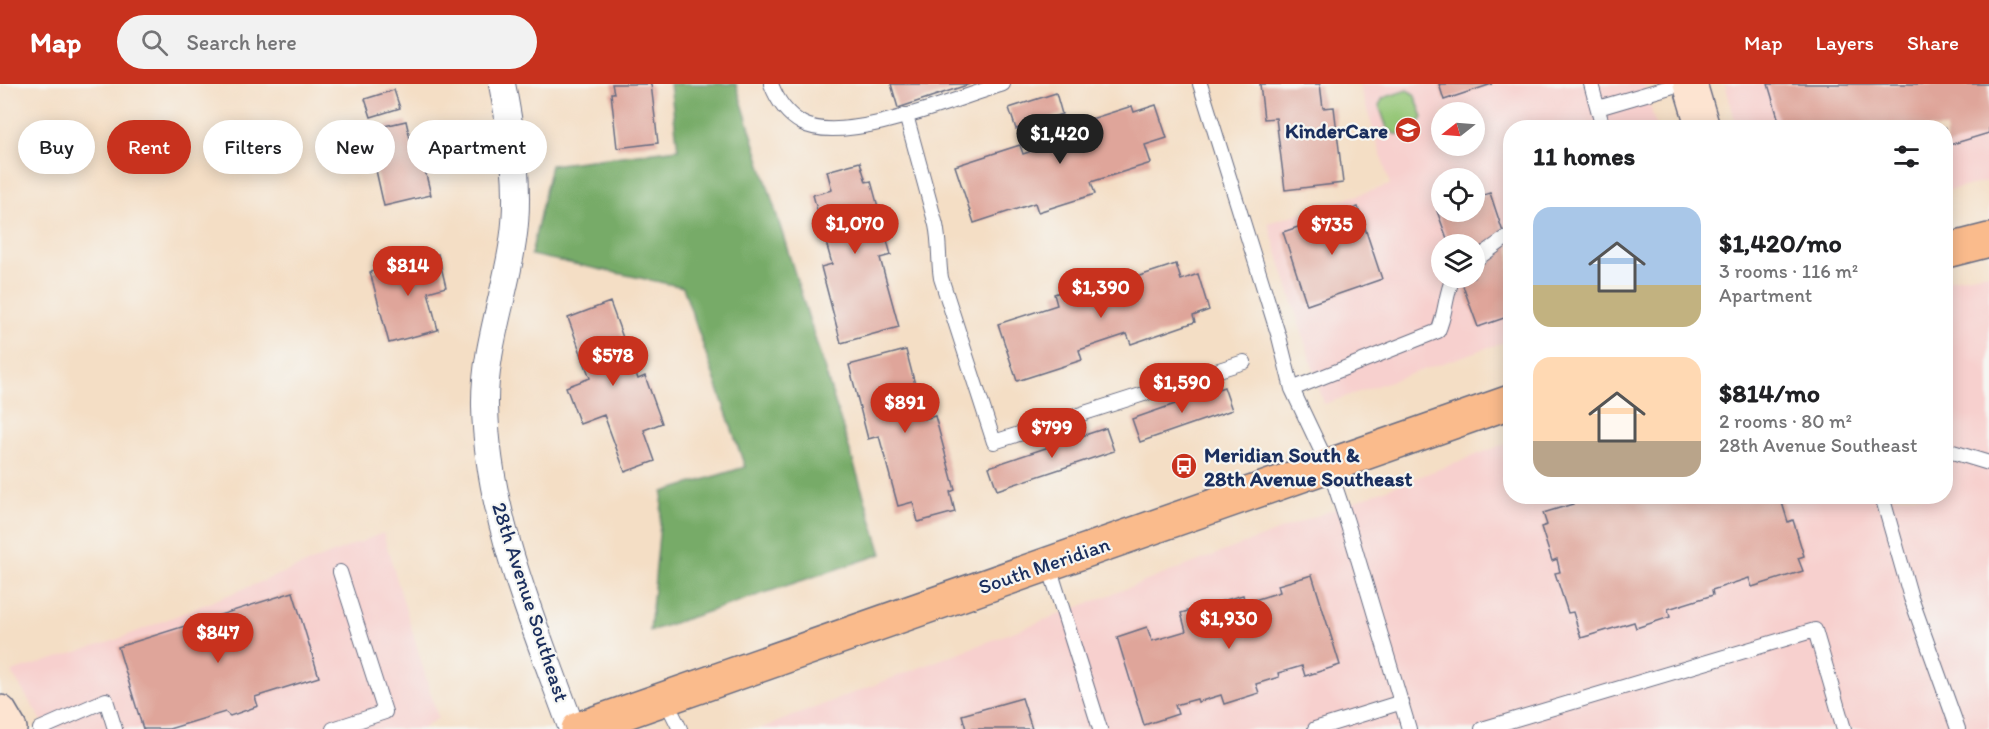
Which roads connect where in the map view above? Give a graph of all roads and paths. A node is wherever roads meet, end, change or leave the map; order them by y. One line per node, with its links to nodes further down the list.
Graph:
1 (502, 84): 34 (street, 28th Avenue Southeast)
2 (771, 84): 9 (lane)
3 (1003, 84): 9 (lane)
4 (1200, 84): 18 (lane)
5 (1591, 84): 8 (lane)
6 (1680, 84): 8 (lane)
7 (1690, 84): 11 (street)
8 (1598, 108): 10 (lane)
9 (906, 115): 17 (lane)
10 (1601, 120)
11 (1701, 120)
12 (1503, 240): 15 (lane)
13 (1989, 240): 14 (main road)
14 (1953, 249)
15 (1485, 253)
16 (1448, 288): 18 (lane)
17 (1244, 362)
18 (1293, 388): 22 (lane)
19 (1503, 404): 22 (main road, South Meridian)
20 (1953, 452): 21 (lane)
21 (1989, 463)
22 (1328, 465): 24 (main road, South Meridian); 27 (lane)
23 (1884, 504): 42 (lane)
24 (1048, 563): 26 (main road, South Meridian); 37 (lane)
25 (340, 572): 33 (lane)
26 (665, 699): 29 (main road, South Meridian); 36 (lane)
27 (1402, 702): 38 (lane); 39 (lane)
28 (0, 712): 30 (street)
29 (621, 722): 35 (main road, South Meridian)
30 (10, 729)
31 (40, 729): 32 (lane)
32 (115, 729)
33 (333, 729)
34 (572, 729)
35 (578, 729)
36 (680, 729)
37 (1100, 729)
38 (1315, 729)
39 (1409, 729)
40 (1482, 729): 41 (lane)
41 (1844, 729)
42 (1958, 729)

